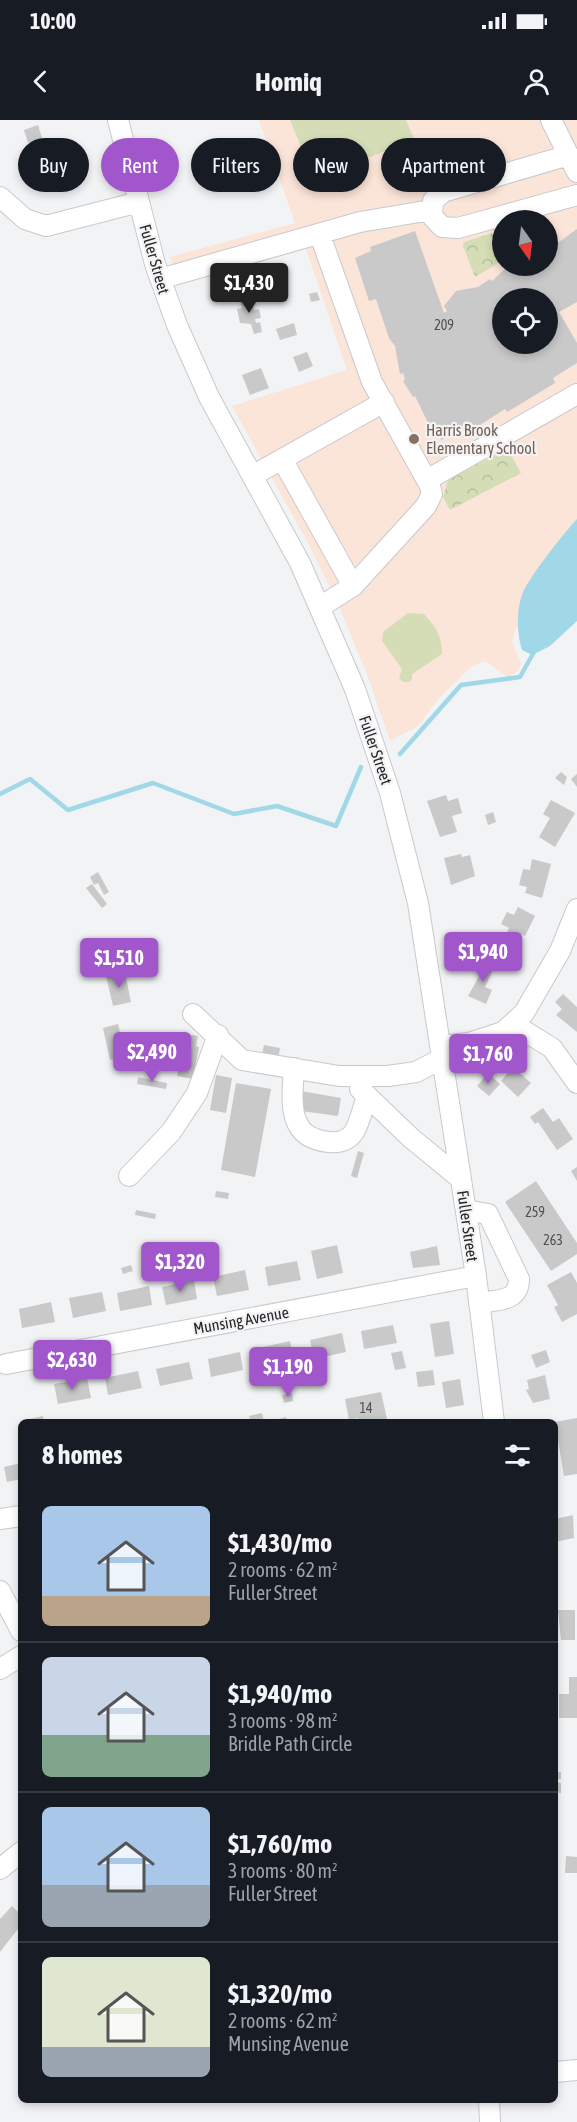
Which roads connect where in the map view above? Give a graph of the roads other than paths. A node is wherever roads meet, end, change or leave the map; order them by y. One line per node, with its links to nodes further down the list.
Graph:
1 (118, 120): 6 (street, Fuller Street)
2 (551, 120): 3 (street)
3 (573, 163): 7 (street)
4 (577, 195): 7 (street)
5 (0, 197): 6 (street)
6 (139, 202): 9 (street, Fuller Street)
7 (431, 210): 8 (street)
8 (320, 235): 9 (street); 11 (street)
9 (160, 279): 13 (street, Fuller Street)
10 (577, 394): 14 (street)
11 (384, 402): 12 (street); 14 (street)
12 (282, 459): 13 (street); 15 (street)
13 (252, 476): 16 (street, Fuller Street)
14 (427, 480): 15 (street)
15 (353, 586): 16 (street)
16 (320, 607): 21 (street, Fuller Street)
17 (577, 909): 19 (street)
18 (193, 1014): 20 (street)
19 (513, 1024): 21 (street); 24 (street)
20 (218, 1035): 22 (street); 26 (street)
21 (442, 1052): 23 (street); 27 (street, Fuller Street)
22 (294, 1068): 23 (street); 25 (street)
23 (346, 1076): 25 (street)
24 (577, 1083)
25 (367, 1096): 27 (street)
26 (129, 1176)
27 (461, 1179): 28 (street, Fuller Street)
28 (466, 1210): 29 (street, Fuller Street); 30 (street)
29 (476, 1276): 30 (street, Fuller Street); 31 (street, Munsing Avenue)
30 (479, 1303): 32 (street, Fuller Street)
31 (6, 1364)
32 (494, 1419)
33 (18, 1516): 34 (street)
34 (0, 1519)
35 (0, 1591): 36 (street)
36 (18, 1625)
37 (18, 1658): 38 (street)
38 (0, 1669)
39 (18, 1854): 40 (street)
40 (0, 1869)
41 (577, 2070): 42 (street)
42 (558, 2072)
43 (489, 2103): 44 (street)
44 (490, 2122)

